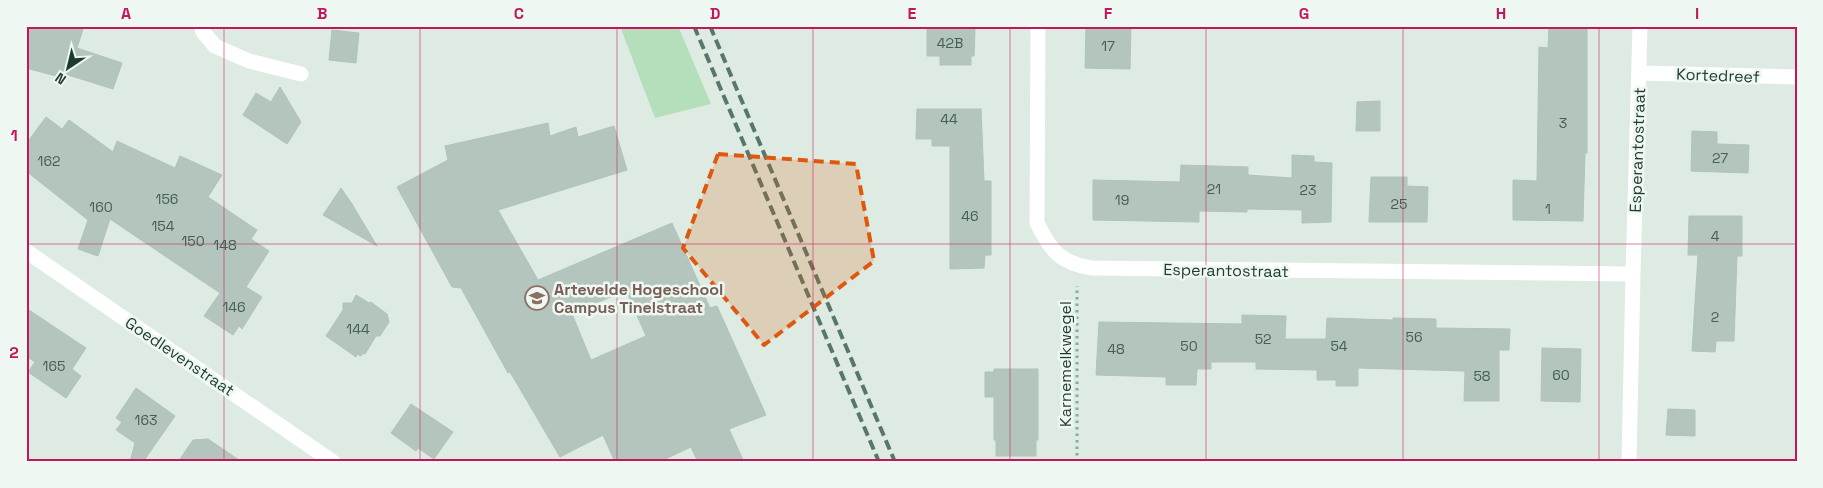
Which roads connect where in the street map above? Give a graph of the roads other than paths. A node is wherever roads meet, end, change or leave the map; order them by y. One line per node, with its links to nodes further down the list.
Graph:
1 (202, 26): 5 (street)
2 (1038, 26): 8 (street, Esperantostraat)
3 (1640, 26): 4 (street, Esperantostraat)
4 (1639, 73): 6 (street, Kortedreef); 8 (street, Esperantostraat)
5 (301, 74)
6 (1797, 77)
7 (26, 250): 9 (street, Goedlevenstraat)
8 (1633, 274): 10 (street, Esperantostraat)
9 (325, 459)
10 (1630, 462)

